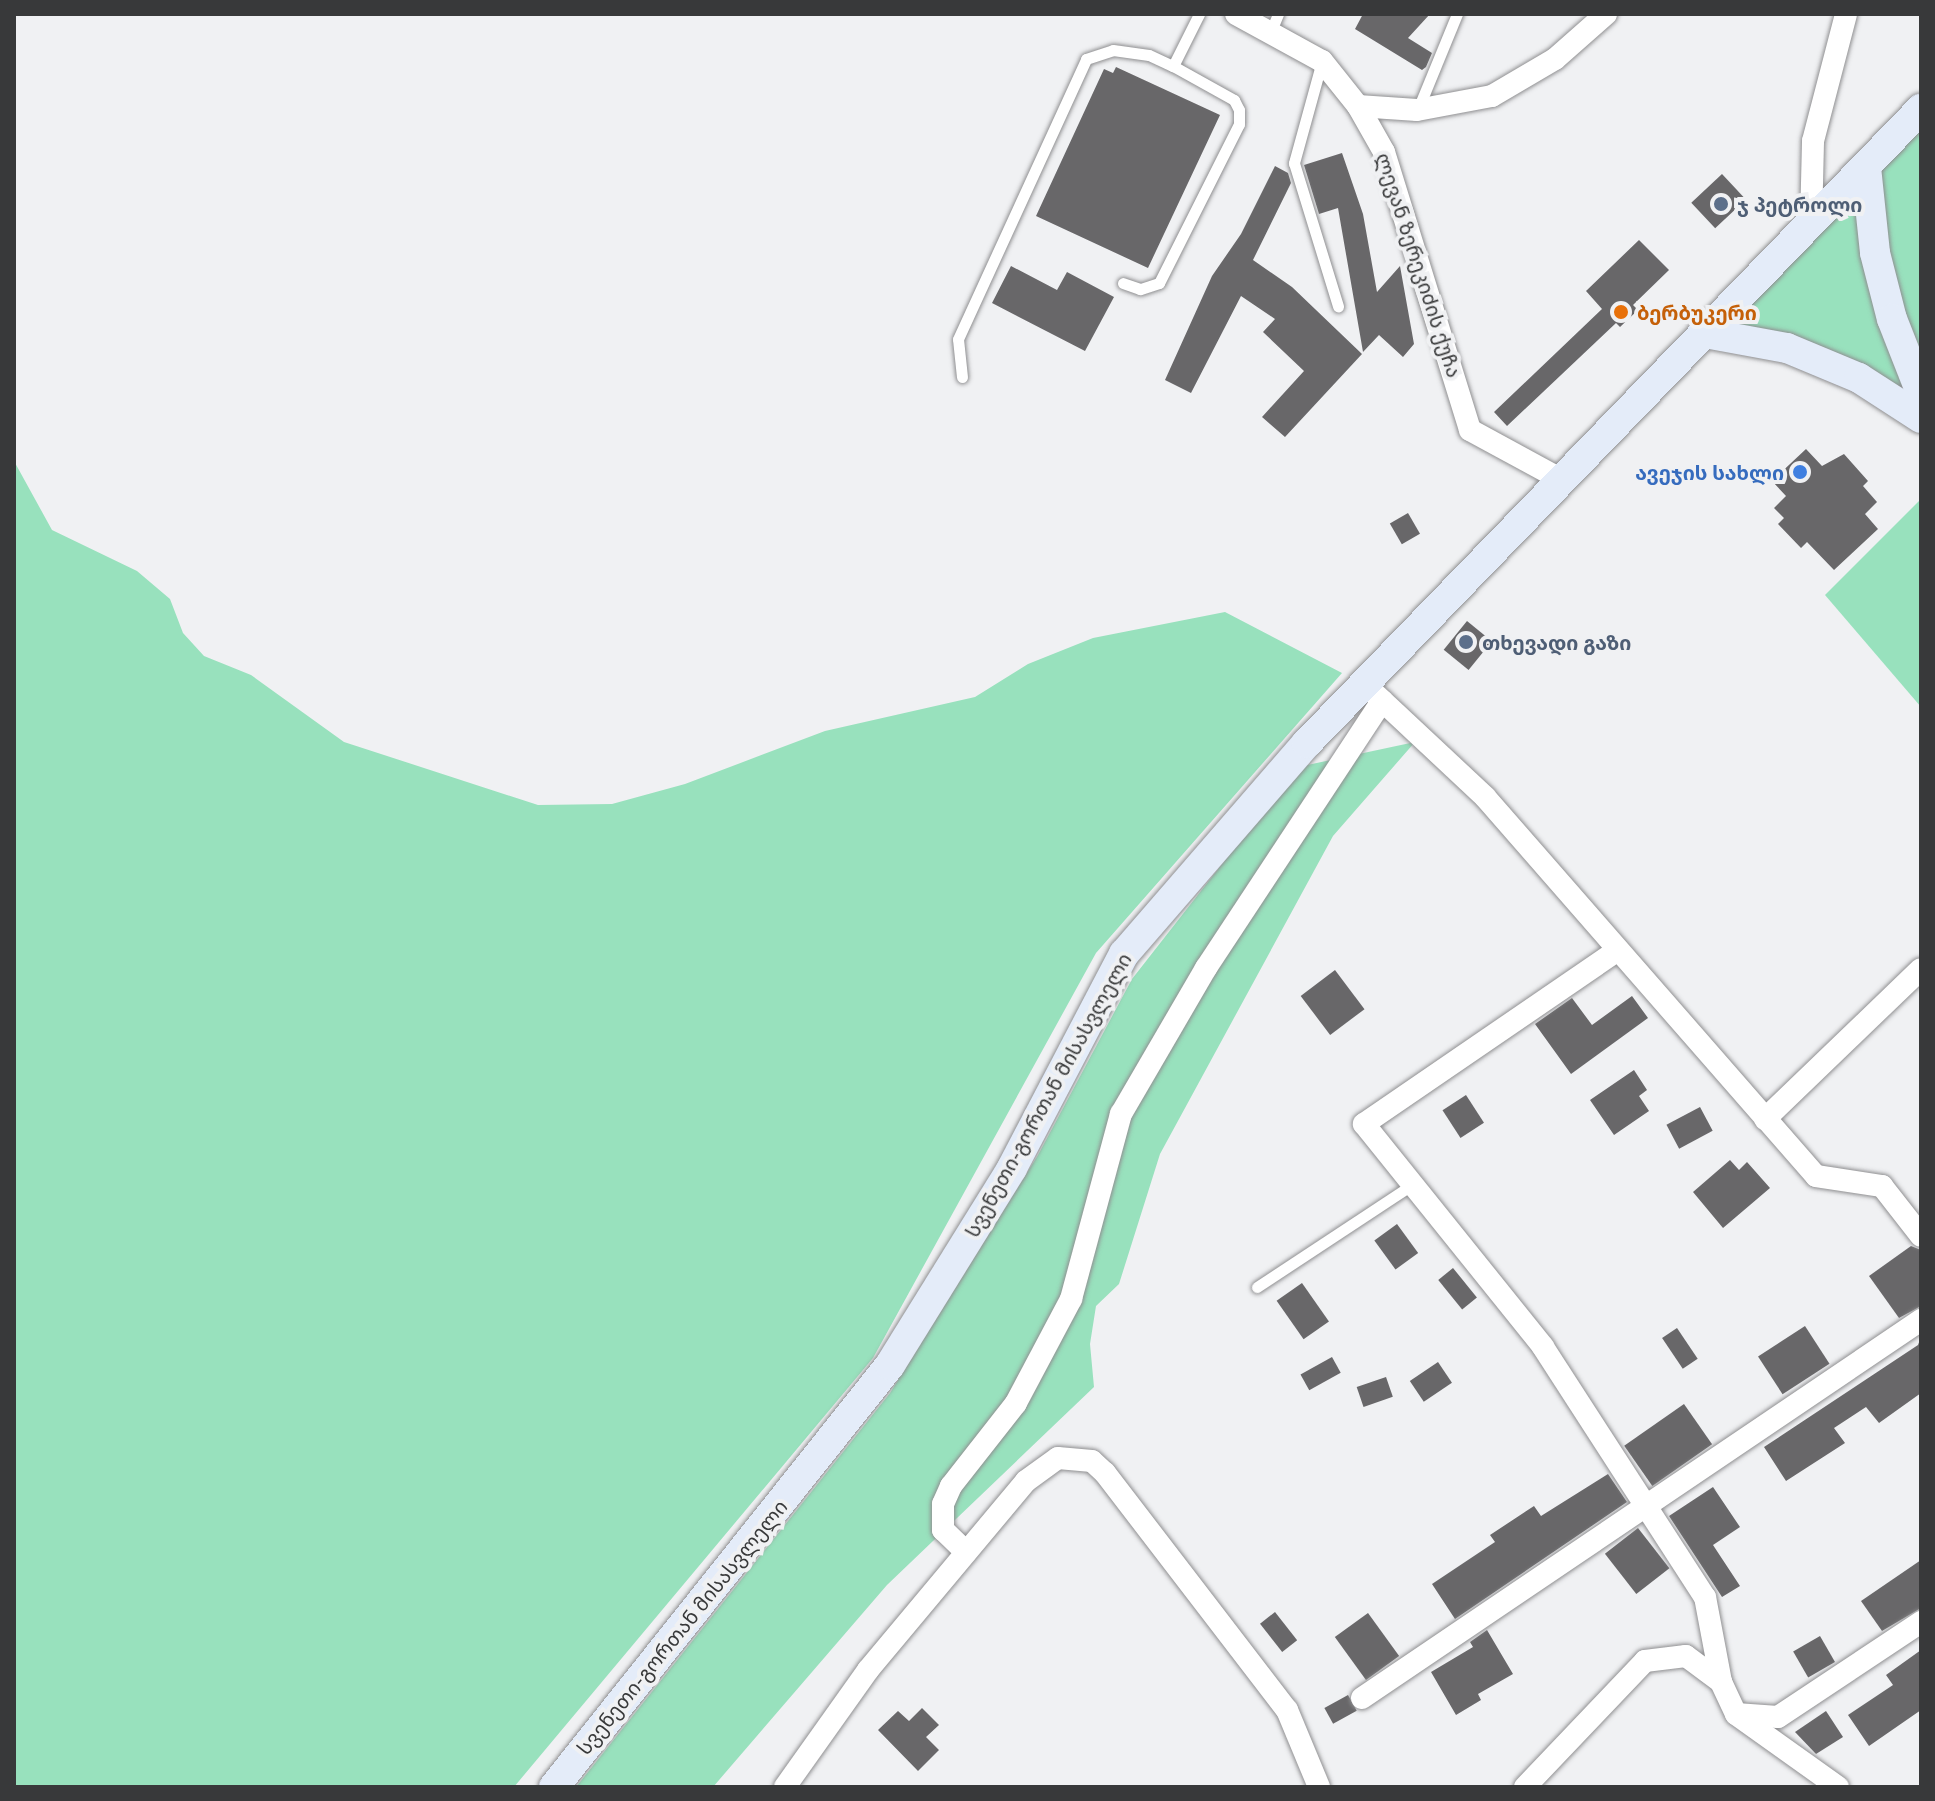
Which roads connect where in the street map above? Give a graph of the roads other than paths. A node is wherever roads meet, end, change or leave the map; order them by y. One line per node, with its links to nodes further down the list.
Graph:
1 (1199, 14): 8 (lane)
2 (1236, 14): 6 (street, ლევან ზერეკიძის ქუჩა)
3 (1457, 14): 11 (lane)
4 (1606, 14): 11 (street)
5 (1846, 14): 13 (street)
6 (1274, 23): 7 (street, ლევან ზერეკიძის ქუჩა)
7 (1322, 61): 9 (street, ლევან ზერეკიძის ქუჩა); 15 (lane)
8 (1173, 66): 14 (lane); 17 (lane)
9 (1358, 106): 11 (street); 20 (street, ლევან ზერეკიძის ქუჩა)
10 (1921, 109): 12 (main road, სვენეთი-გორთან მისასვლელი)
11 (1417, 110)
12 (1866, 167): 13 (main road, სვენეთი-გორთან მისასვლელი); 18 (main road)
13 (1811, 224): 16 (main road, სვენეთი-გორთან მისასვლელი)
14 (1123, 283)
15 (1338, 306)
16 (1705, 333): 19 (main road); 20 (main road, სვენეთი-გორთან მისასვლელი)
17 (962, 377)
18 (1921, 393)
19 (1921, 418)
20 (1562, 480): 21 (main road, სვენეთი-გორთან მისასვლელი)
21 (1373, 692): 22 (street); 30 (street); 35 (main road, სვენეთი-გორთან მისასვლელი)
22 (1618, 950): 24 (street); 25 (street)
23 (1921, 969): 24 (street)
24 (1765, 1119): 26 (street)
25 (1413, 1184): 27 (lane); 29 (street)
26 (1921, 1236)
27 (1257, 1287)
28 (1921, 1320): 29 (street)
29 (1644, 1510): 32 (street); 33 (street)
30 (966, 1552): 36 (street); 37 (street)
31 (1921, 1622): 34 (street)
32 (1721, 1682): 34 (street); 38 (street)
33 (1362, 1698)
34 (1736, 1714): 39 (street)
35 (554, 1787)
36 (785, 1787)
37 (1319, 1787)
38 (1525, 1787)
39 (1838, 1787)

